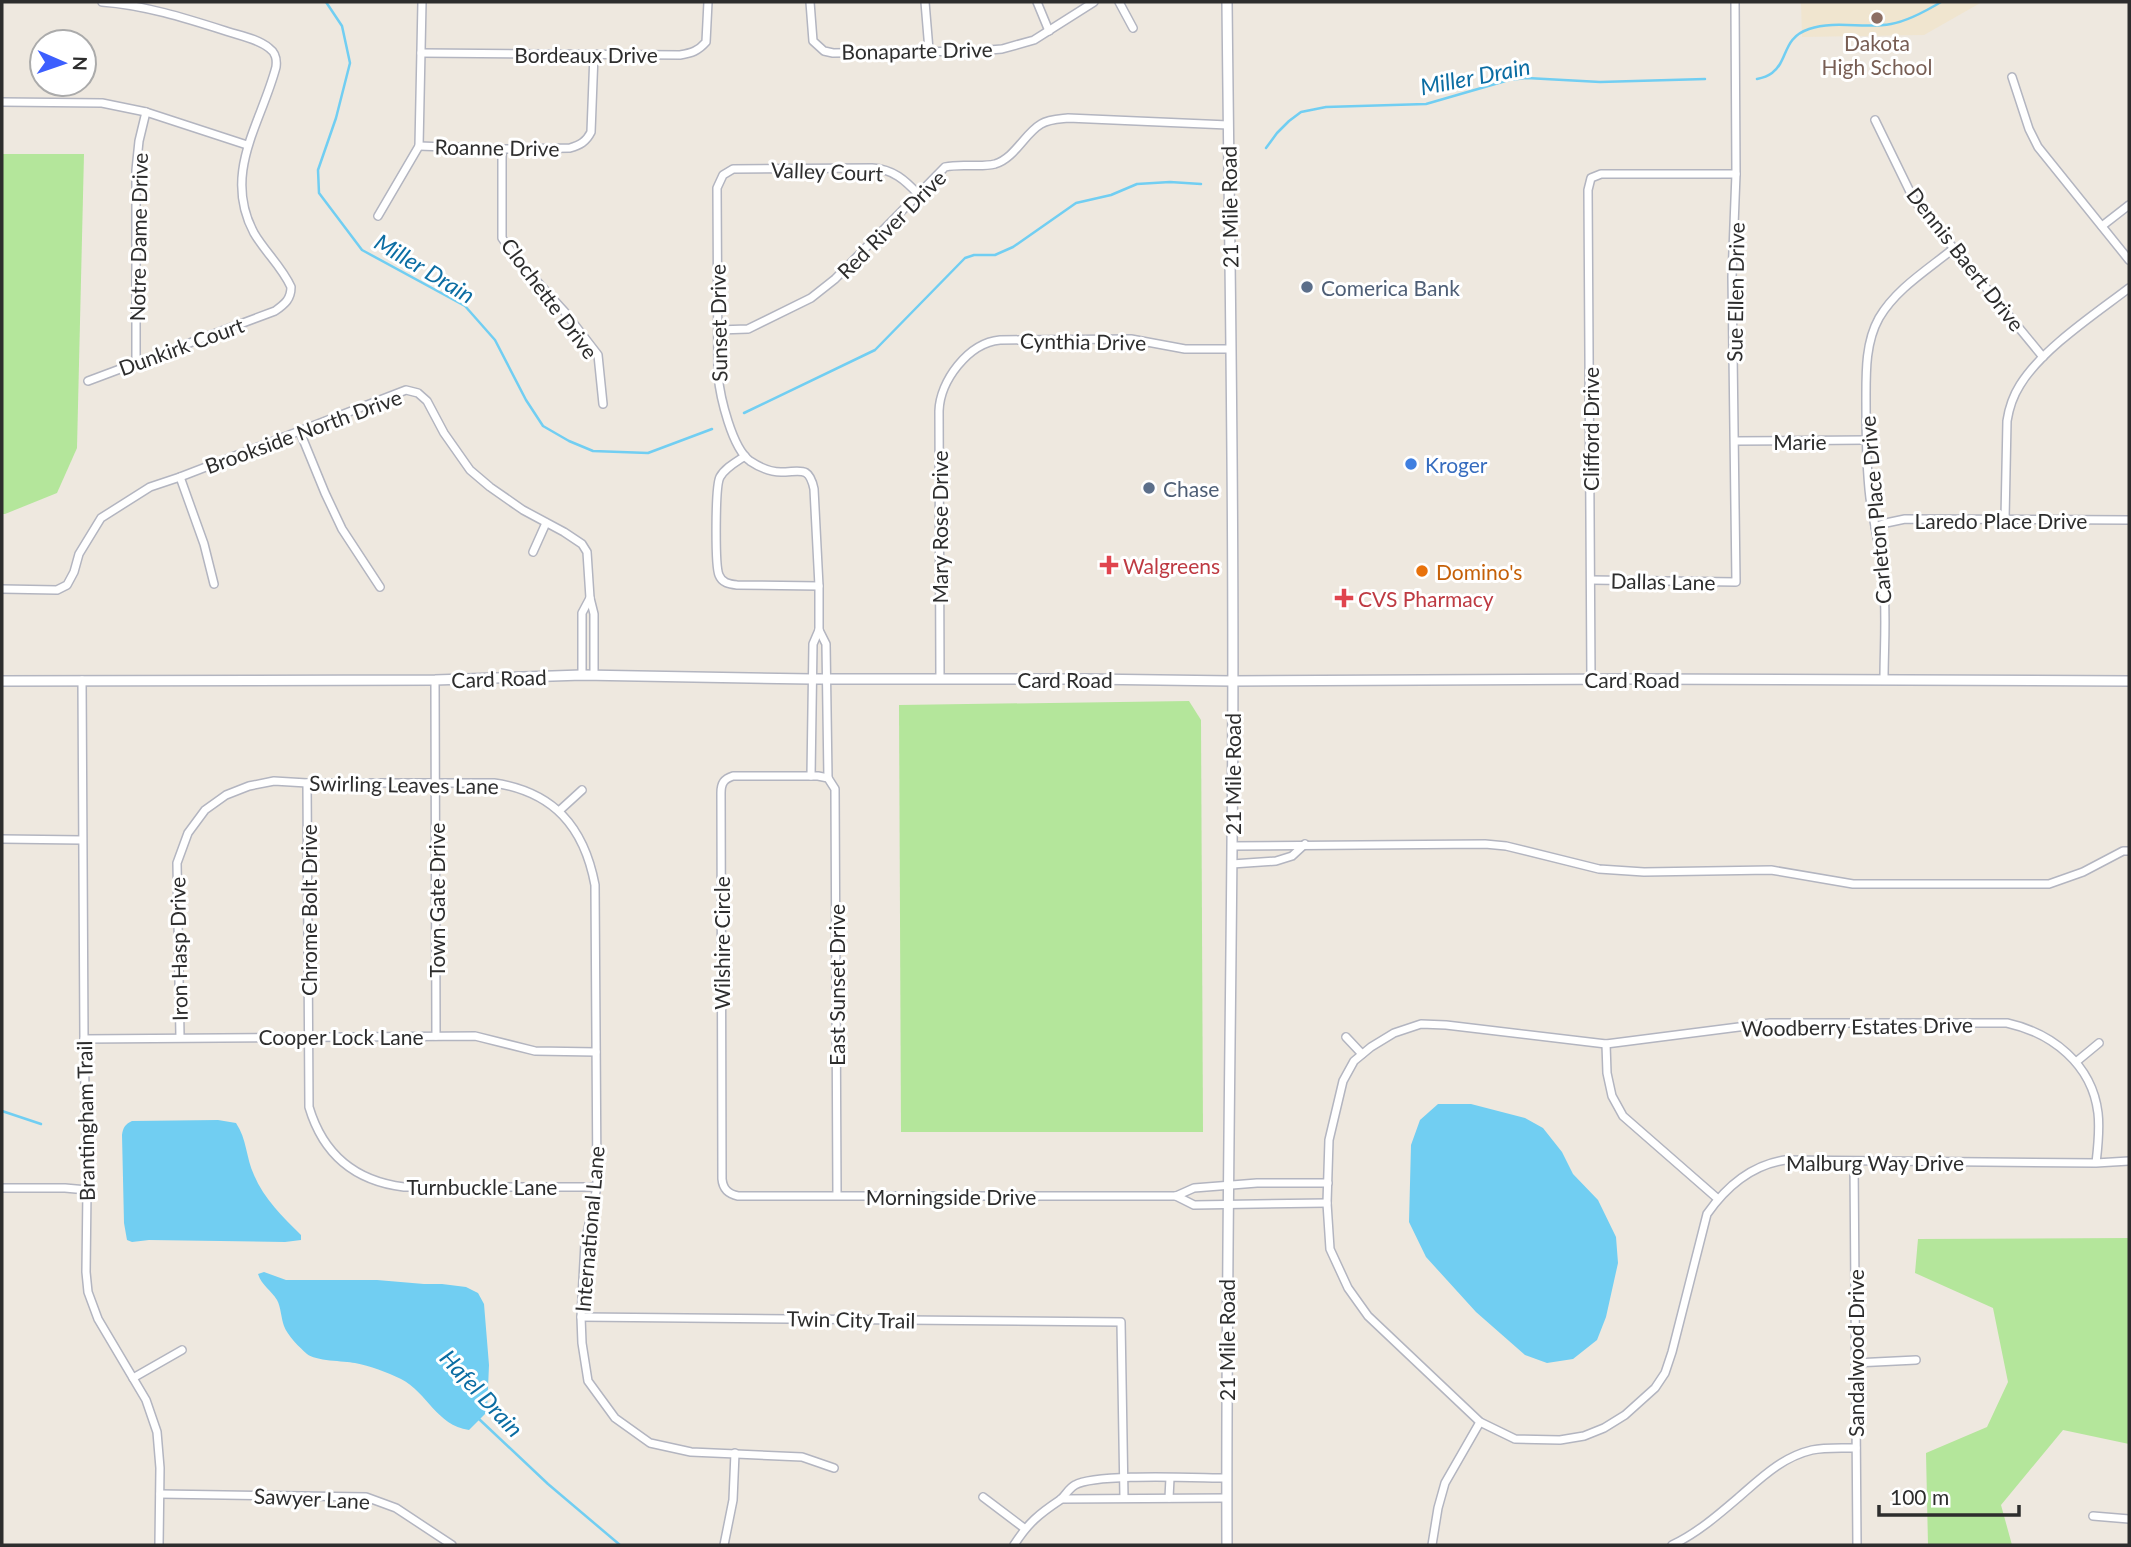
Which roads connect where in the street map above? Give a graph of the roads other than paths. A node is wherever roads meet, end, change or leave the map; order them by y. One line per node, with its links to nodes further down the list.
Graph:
1 (102, 2): 11 (street)
2 (422, 2): 15 (street)
3 (708, 2): 16 (street, Bordeaux Drive)
4 (810, 2): 14 (street, Bonaparte Drive)
5 (925, 2): 14 (street)
6 (1037, 2): 13 (street)
7 (1094, 2): 13 (street, Bonaparte Drive)
8 (1119, 2): 12 (street)
9 (1227, 2): 21 (street, 21 Mile Road)
10 (1735, 2): 26 (street, Sue Ellen Drive)
11 (122, 3): 22 (street)
12 (1133, 28)
13 (1049, 30): 14 (street, Bonaparte Drive)
14 (929, 50)
15 (421, 53): 16 (street, Bordeaux Drive); 23 (street)
16 (594, 54): 24 (street, Roanne Drive)
17 (2012, 77): 30 (street)
18 (2, 102): 19 (street)
19 (146, 112): 22 (street); 37 (street, Notre Dame Drive)
20 (1875, 120): 31 (street, Dennis Baert Drive)
21 (1228, 125): 27 (street, Red River Drive); 35 (street, 21 Mile Road)
22 (247, 145): 37 (street, Dunkirk Court)
23 (419, 146): 24 (street, Roanne Drive); 29 (street)
24 (502, 149): 40 (street, Clochette Drive)
25 (727, 172): 27 (street, Valley Court); 34 (street, Sunset Drive)
26 (1737, 174): 43 (street, Sue Ellen Drive); 51 (street, Clifford Drive)
27 (919, 195): 34 (street, Red River Drive)
28 (2129, 205): 30 (street)
29 (378, 216)
30 (2102, 226): 32 (street)
31 (1953, 249): 36 (street, Dennis Baert Drive); 42 (street, Carleton Place Drive)
32 (2129, 260)
33 (2129, 288): 36 (street)
34 (718, 330): 44 (street, Sunset Drive)
35 (1230, 349): 38 (street, Cynthia Drive); 69 (street, 21 Mile Road)
36 (2043, 357): 46 (street)
37 (136, 362): 39 (street, Dunkirk Court)
38 (949, 378): 63 (street, Mary Rose Drive)
39 (88, 381)
40 (603, 404)
41 (300, 432): 45 (street, Brookside North Drive); 48 (street, Brookside North Drive); 55 (street)
42 (1866, 440): 43 (street, Marie); 49 (street, Carleton Place Drive)
43 (1735, 441): 52 (street, Sue Ellen Drive)
44 (745, 456): 54 (street); 54 (street)
45 (180, 477): 53 (street); 56 (street, Brookside North Drive)
46 (2005, 520): 47 (street, Laredo Place Drive); 49 (street, Laredo Place Drive)
47 (2129, 520)
48 (545, 523): 50 (street); 57 (street, Brookside North Drive)
49 (1875, 527): 67 (street, Carleton Place Drive)
50 (533, 552)
51 (1591, 580): 52 (street, Dallas Lane); 64 (street, Clifford Drive)
52 (1736, 582)
53 (214, 584)
54 (819, 586): 58 (street)
55 (380, 587)
56 (2, 589)
57 (590, 598): 59 (street, Brookside North Drive); 60 (street, Brookside North Drive)
58 (819, 630): 61 (street); 62 (street)
59 (582, 675): 60 (street, Card Road); 66 (street, Card Road)
60 (594, 675): 61 (street, Card Road)
61 (812, 679): 62 (street, Card Road); 71 (street)
62 (828, 679): 63 (street, Card Road); 72 (street, East Sunset Drive)
63 (940, 679): 69 (street, Card Road)
64 (1591, 679): 67 (street, Card Road); 69 (street, Card Road)
65 (82, 680): 66 (street, Card Road); 68 (street, Card Road); 80 (street, Brantingham Trail)
66 (435, 680): 74 (street, Town Gate Drive)
67 (1884, 680): 70 (street, Card Road)
68 (2, 681)
69 (1232, 681): 82 (street, 21 Mile Road)
70 (2129, 681)
71 (811, 776): 72 (street); 103 (street, Wilshire Circle)
72 (828, 778): 104 (street, East Sunset Drive)
73 (307, 783): 74 (street, Swirling Leaves Lane); 76 (street, Swirling Leaves Lane); 87 (street, Chrome Bolt Drive)
74 (436, 783): 77 (street, Swirling Leaves Lane); 85 (street, Town Gate Drive)
75 (582, 790): 77 (street)
76 (226, 795): 86 (street, Iron Hasp Drive)
77 (559, 811): 78 (street, Swirling Leaves Lane)
78 (571, 824): 92 (street, International Lane)
79 (2, 839): 80 (street)
80 (82, 840): 89 (street, Brantingham Trail)
81 (1305, 844): 82 (street); 83 (street); 84 (street)
82 (1232, 846): 84 (street, 21 Mile Road)
83 (2129, 850)
84 (1232, 864): 99 (street, 21 Mile Road)
85 (436, 1035): 87 (street, Cooper Lock Lane); 92 (street, Cooper Lock Lane)
86 (180, 1037): 87 (street, Cooper Lock Lane); 89 (street, Cooper Lock Lane)
87 (309, 1037): 100 (street, Turnbuckle Lane)
88 (1346, 1037): 93 (street)
89 (84, 1039): 102 (street, Brantingham Trail)
90 (2099, 1043): 94 (street)
91 (1606, 1044): 93 (street, Woodberry Estates Drive); 94 (street, Woodberry Estates Drive); 106 (street)
92 (596, 1052): 100 (street, International Lane)
93 (1362, 1054): 98 (street, Woodberry Estates Drive)
94 (2076, 1062): 97 (street, Woodberry Estates Drive)
95 (1854, 1161): 97 (street, Malburg Way Drive); 106 (street, Malburg Way Drive); 112 (street, Sandalwood Drive)
96 (2129, 1161): 97 (street, Malburg Way Drive)
97 (2096, 1163)
98 (1328, 1183): 99 (street, Morningside Drive); 107 (street, Woodberry Estates Drive)
99 (1228, 1185): 105 (street, Morningside Drive); 108 (street, 21 Mile Road)
100 (597, 1187): 109 (street, International Lane)
101 (2, 1188): 102 (street)
102 (87, 1190): 113 (street, Brantingham Trail)
103 (727, 1192): 104 (street, Morningside Drive)
104 (837, 1195): 105 (street, Morningside Drive)
105 (1176, 1196): 108 (street, Morningside Drive)
106 (1718, 1199): 114 (street, Malburg Way Drive)
107 (1327, 1203): 108 (street, Morningside Drive); 114 (street, Malburg Way Drive)
108 (1228, 1205): 120 (street, 21 Mile Road)
109 (581, 1317): 116 (street, International Lane); 118 (street, Twin City Trail)
110 (182, 1350): 113 (street)
111 (1916, 1360): 112 (street)
112 (1856, 1363): 115 (street, Sandalwood Drive)
113 (133, 1378): 121 (street, Brantingham Trail)
114 (1480, 1422): 135 (street)
115 (1856, 1448): 136 (street); 137 (street, Sandalwood Drive)
116 (735, 1452): 117 (street, International Lane); 132 (street)
117 (834, 1468)
118 (1124, 1478): 119 (street); 123 (street); 126 (street)
119 (1170, 1478): 120 (street); 124 (street)
120 (1227, 1478): 125 (street, 21 Mile Road)
121 (160, 1494): 130 (street, Brantingham Trail); 131 (street, Sawyer Lane)
122 (983, 1497): 129 (street)
123 (1124, 1498): 124 (street); 126 (street)
124 (1169, 1498): 125 (street)
125 (1227, 1498): 134 (street, 21 Mile Road)
126 (1061, 1499): 129 (street)
127 (2092, 1516): 128 (street)
128 (2129, 1519)
129 (1024, 1528): 133 (street)
130 (159, 1545)
131 (452, 1545)
132 (724, 1545)
133 (1014, 1545)
134 (1227, 1545)
135 (1432, 1545)
136 (1672, 1545)
137 (1857, 1545)

